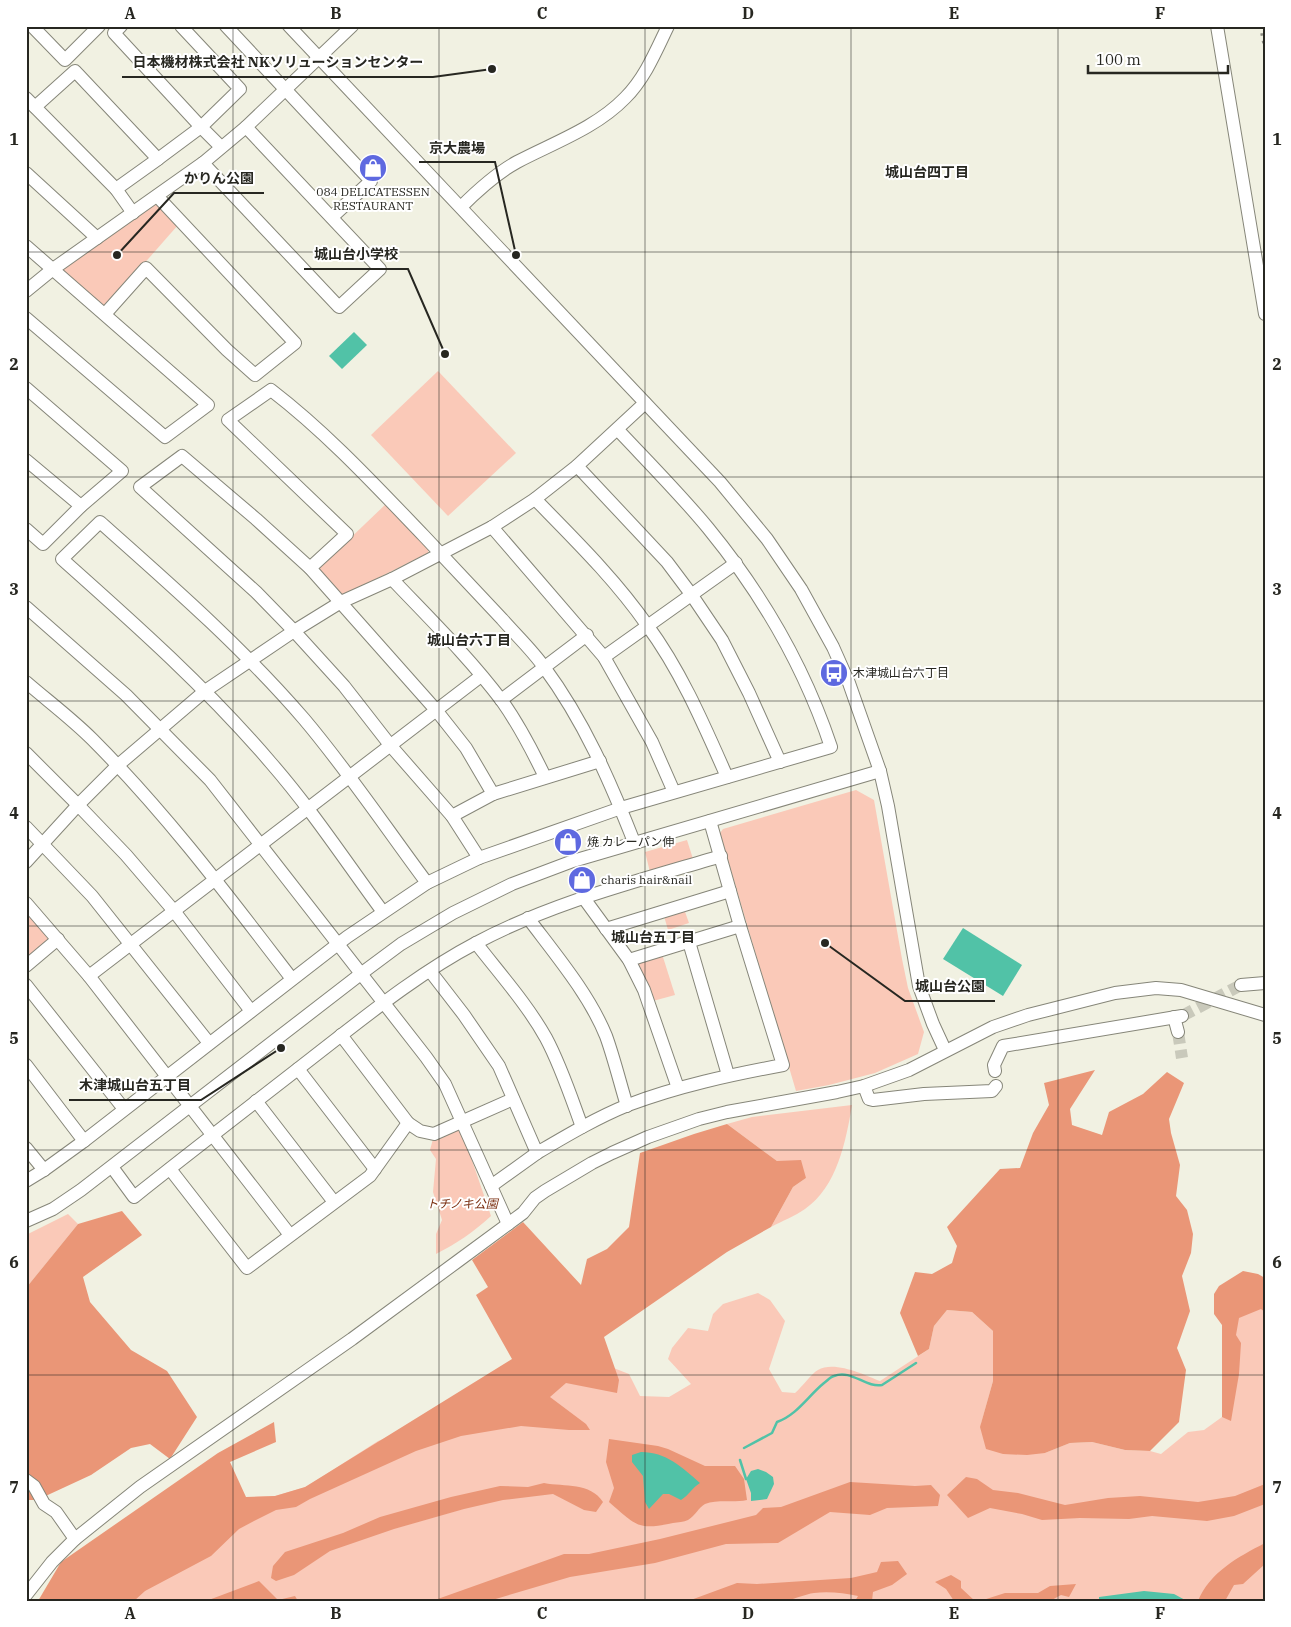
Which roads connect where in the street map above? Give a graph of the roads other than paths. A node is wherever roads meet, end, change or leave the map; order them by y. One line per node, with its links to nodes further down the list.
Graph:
1 (32, 26): 2 (street)
2 (99, 26)
3 (121, 26): 14 (street)
4 (181, 26): 14 (street)
5 (226, 26): 11 (street)
6 (289, 26): 10 (street)
7 (352, 26): 10 (street)
8 (668, 26): 21 (street)
9 (1217, 26): 29 (street)
10 (319, 58): 11 (street); 21 (street)
11 (285, 90): 13 (street); 23 (street)
12 (31, 102): 16 (street); 19 (street)
13 (246, 126): 15 (street); 23 (street)
14 (201, 127): 15 (street); 16 (street)
15 (221, 147): 17 (street)
16 (158, 159): 19 (street)
17 (203, 163): 20 (street); 23 (street)
18 (26, 173): 24 (street)
19 (116, 189): 22 (street)
20 (157, 196): 22 (street); 28 (street)
21 (461, 207): 32 (street)
22 (133, 213): 24 (street)
23 (332, 217)
24 (97, 238): 26 (street)
25 (26, 246): 26 (street)
26 (53, 269): 27 (street); 28 (street)
27 (26, 291)
28 (105, 314): 30 (street)
29 (1265, 314)
30 (26, 318)
31 (26, 388): 37 (street)
32 (645, 403): 33 (street); 64 (street)
33 (618, 430): 35 (street); 41 (street)
34 (26, 460): 37 (street)
35 (577, 466): 36 (street); 44 (street)
36 (536, 499): 38 (street); 47 (street)
37 (80, 506): 39 (street)
38 (492, 527): 40 (street); 49 (street)
39 (26, 530)
40 (440, 554): 42 (street); 43 (street); 52 (street)
41 (736, 563): 44 (street); 62 (street)
42 (310, 568): 45 (street); 48 (street)
43 (392, 579): 45 (street); 53 (street)
44 (691, 594): 47 (street); 62 (street)
45 (341, 602): 48 (street); 57 (street)
46 (26, 607): 58 (street)
47 (648, 625): 50 (street); 67 (street)
48 (294, 631): 51 (street); 59 (street)
49 (587, 635): 50 (street); 52 (street)
50 (604, 657): 68 (street)
51 (250, 660): 55 (street); 55 (street); 65 (street)
52 (544, 667): 56 (street); 61 (street)
53 (481, 676): 56 (street); 57 (street)
54 (26, 682): 63 (street)
55 (205, 692): 58 (street); 71 (street)
56 (501, 700): 66 (street)
57 (436, 710): 59 (street); 69 (street)
58 (159, 729): 63 (street); 78 (street)
59 (390, 745): 65 (street); 73 (street)
60 (26, 753): 70 (street)
61 (600, 761): 66 (street); 72 (street)
62 (780, 762): 67 (street)
63 (117, 766): 70 (street); 82 (street)
64 (880, 771): 74 (street); 112 (street)
65 (349, 777): 71 (street); 83 (street)
66 (546, 777): 69 (street)
67 (727, 777): 68 (street)
68 (674, 792): 72 (street)
69 (493, 794): 73 (street)
70 (78, 805): 77 (street); 87 (street)
71 (308, 808): 78 (street); 88 (street)
72 (621, 808): 76 (street); 80 (street)
73 (452, 816): 80 (street)
74 (710, 821): 76 (street); 79 (street)
75 (26, 827): 77 (street)
76 (634, 842): 100 (street)
77 (43, 843): 81 (street); 96 (street)
78 (262, 844): 82 (street); 94 (street)
79 (721, 856): 84 (street); 85 (street)
80 (479, 858): 83 (street)
81 (26, 862)
82 (215, 879): 87 (street); 102 (street)
83 (427, 882): 88 (street)
84 (730, 891): 90 (street); 91 (street)
85 (583, 897): 89 (street); 91 (street)
86 (26, 903): 92 (street)
87 (174, 911): 96 (street); 107 (street)
88 (383, 912): 94 (street)
89 (528, 918): 95 (street); 124 (street)
90 (740, 926): 93 (street); 116 (street)
91 (606, 929): 97 (street)
92 (58, 939): 98 (street); 101 (street)
93 (689, 942): 97 (street); 116 (street)
94 (339, 943): 100 (street); 102 (street)
95 (476, 943): 99 (street); 128 (street)
96 (130, 944): 101 (street); 111 (street)
97 (629, 960): 120 (street)
98 (26, 966)
99 (430, 971): 106 (street); 121 (street)
100 (362, 973): 106 (street); 123 (street)
101 (89, 976): 117 (street)
102 (292, 980): 107 (street)
103 (1265, 983): 105 (street)
104 (26, 985): 125 (street)
105 (1241, 985)
106 (384, 1002): 110 (street); 126 (street)
107 (251, 1010): 111 (street)
108 (1265, 1015): 112 (street)
109 (1178, 1032): 115 (street)
110 (341, 1035): 114 (street); 127 (street)
111 (209, 1043): 117 (street)
112 (946, 1050): 118 (street)
113 (27, 1067): 130 (street)
114 (298, 1069): 122 (street); 135 (street)
115 (995, 1071)
116 (728, 1075): 120 (street)
117 (167, 1076): 123 (street); 125 (street)
118 (864, 1086): 119 (street); 141 (street)
119 (996, 1086)
120 (678, 1088): 124 (street)
121 (513, 1099): 126 (street); 132 (street)
122 (256, 1101): 129 (street); 139 (street)
123 (190, 1106): 129 (street); 133 (street)
124 (627, 1106): 128 (street)
125 (124, 1109): 130 (street)
126 (463, 1122): 127 (street); 138 (street)
127 (408, 1123): 135 (street)
128 (582, 1127): 132 (street)
129 (212, 1135): 134 (street); 142 (street)
130 (84, 1141): 136 (street)
131 (26, 1148): 136 (street)
132 (537, 1153): 138 (street)
133 (112, 1167): 134 (street); 140 (street)
134 (170, 1169): 142 (street)
135 (375, 1169): 139 (street)
136 (44, 1170): 137 (street)
137 (26, 1181)
138 (491, 1186): 141 (street)
139 (334, 1202): 142 (street)
140 (26, 1221)
141 (508, 1224): 144 (street)
142 (290, 1235)
143 (26, 1480): 144 (street)
144 (75, 1539): 145 (street)
145 (26, 1595)

